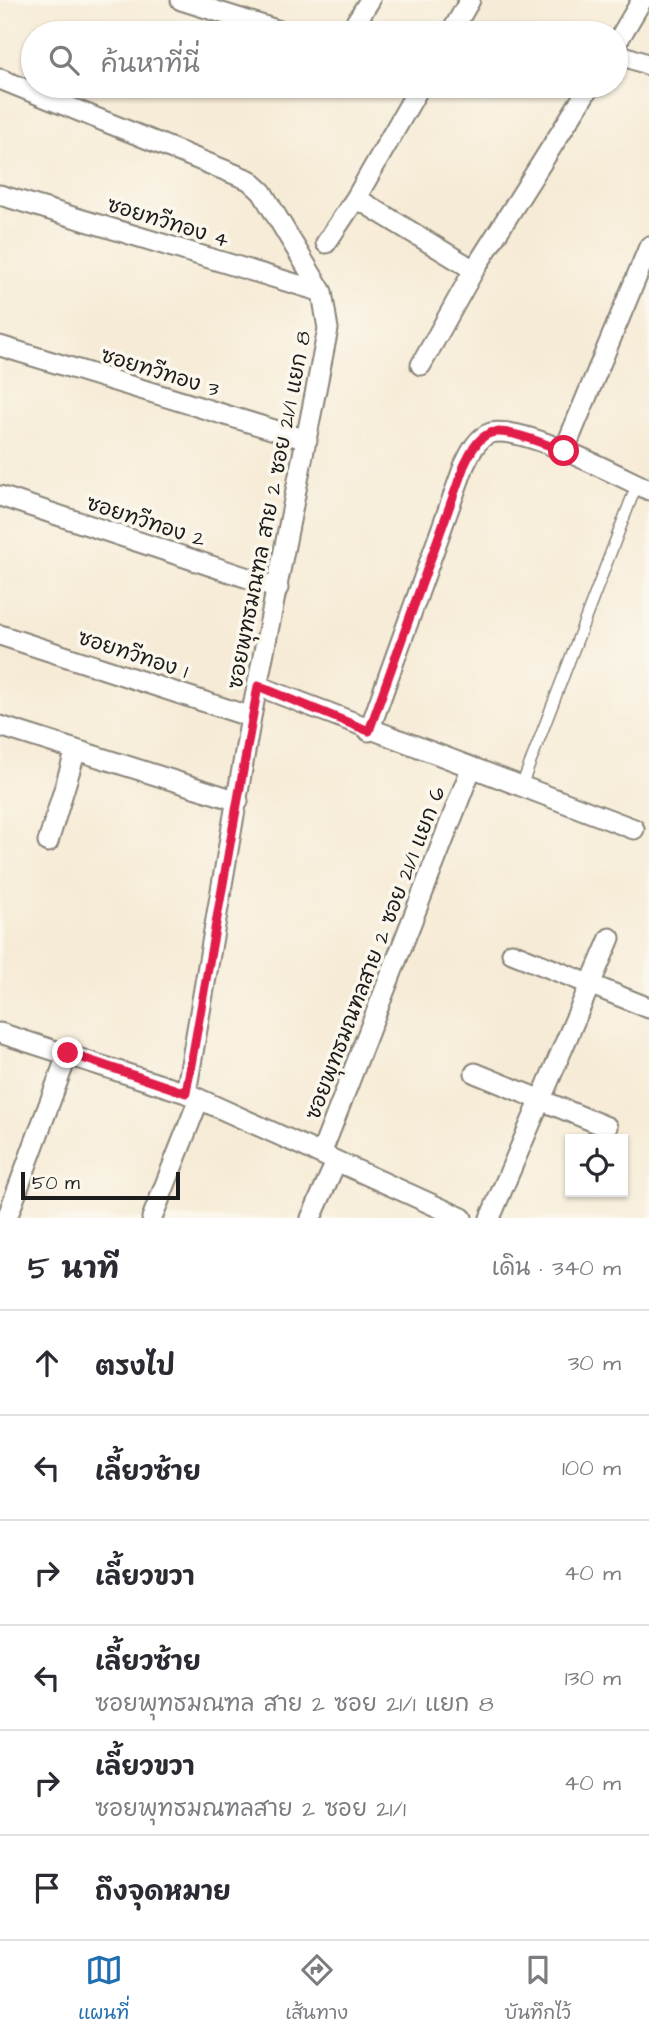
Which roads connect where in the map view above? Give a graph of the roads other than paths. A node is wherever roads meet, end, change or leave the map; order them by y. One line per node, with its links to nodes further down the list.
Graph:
1 (181, 0): 5 (street)
2 (370, 0): 6 (street)
3 (470, 0): 7 (street)
4 (642, 0): 8 (street)
5 (248, 21)
6 (357, 21)
7 (458, 21)
8 (628, 24)
9 (628, 57): 10 (street)
10 (649, 65)
11 (0, 79): 12 (street, ซอยพุทธมณฑล สาย 2 ซอย 21/1 แยก 8)
12 (21, 88)
13 (47, 98): 21 (street, ซอยพุทธมณฑล สาย 2 ซอย 21/1 แยก 8)
14 (413, 98): 17 (street)
15 (582, 98): 20 (street)
16 (0, 195): 21 (street, ซอยทวีทอง 4)
17 (356, 198): 18 (street); 20 (street)
18 (326, 243)
19 (649, 247): 25 (street)
20 (474, 270): 23 (street)
21 (322, 292): 24 (street, ซอยพุทธมณฑล สาย 2 ซอย 21/1 แยก 8)
22 (0, 346): 24 (street, ซอยทวีทอง 3)
23 (421, 365)
24 (307, 440): 28 (street, ซอยพุทธมณฑล สาย 2 ซอย 21/1 แยก 8)
25 (564, 451): 26 (street); 33 (street)
26 (643, 487): 36 (lane)
27 (0, 496): 28 (street, ซอยทวีทอง 2)
28 (278, 588): 30 (street, ซอยพุทธมณฑล สาย 2 ซอย 21/1 แยก 8)
29 (0, 635): 31 (street, ซอยทวีทอง 1)
30 (258, 686): 31 (street, ซอยพุทธมณฑล สาย 2 ซอย 21/1 แยก 8); 33 (street)
31 (251, 717): 37 (street, ซอยพุทธมณฑล สาย 2 ซอย 21/1 แยก 8)
32 (0, 726): 34 (street)
33 (369, 731): 35 (street)
34 (76, 750): 37 (street); 39 (street)
35 (471, 769): 36 (street); 50 (street, ซอยพุทธมณฑลสาย 2 ซอย 21/1 แยก 6)
36 (520, 788): 38 (street)
37 (239, 801): 47 (street, ซอยพุทธมณฑล สาย 2 ซอย 21/1 แยก 8)
38 (634, 829)
39 (48, 842)
40 (610, 938): 42 (street)
41 (512, 953): 42 (street)
42 (590, 985): 43 (street); 48 (street)
43 (649, 1008)
44 (0, 1033): 45 (street)
45 (68, 1053): 47 (street); 51 (street)
46 (475, 1073): 48 (street)
47 (193, 1096): 50 (street); 52 (street, ซอยพุทธมณฑล สาย 2 ซอย 21/1 แยก 8)
48 (538, 1099): 49 (street); 55 (street)
49 (607, 1128)
50 (328, 1158): 53 (street, ซอยพุทธมณฑลสาย 2 ซอย 21/1 แยก 6); 54 (street)
51 (7, 1218)
52 (152, 1218)
53 (311, 1218)
54 (462, 1218)
55 (490, 1218)

